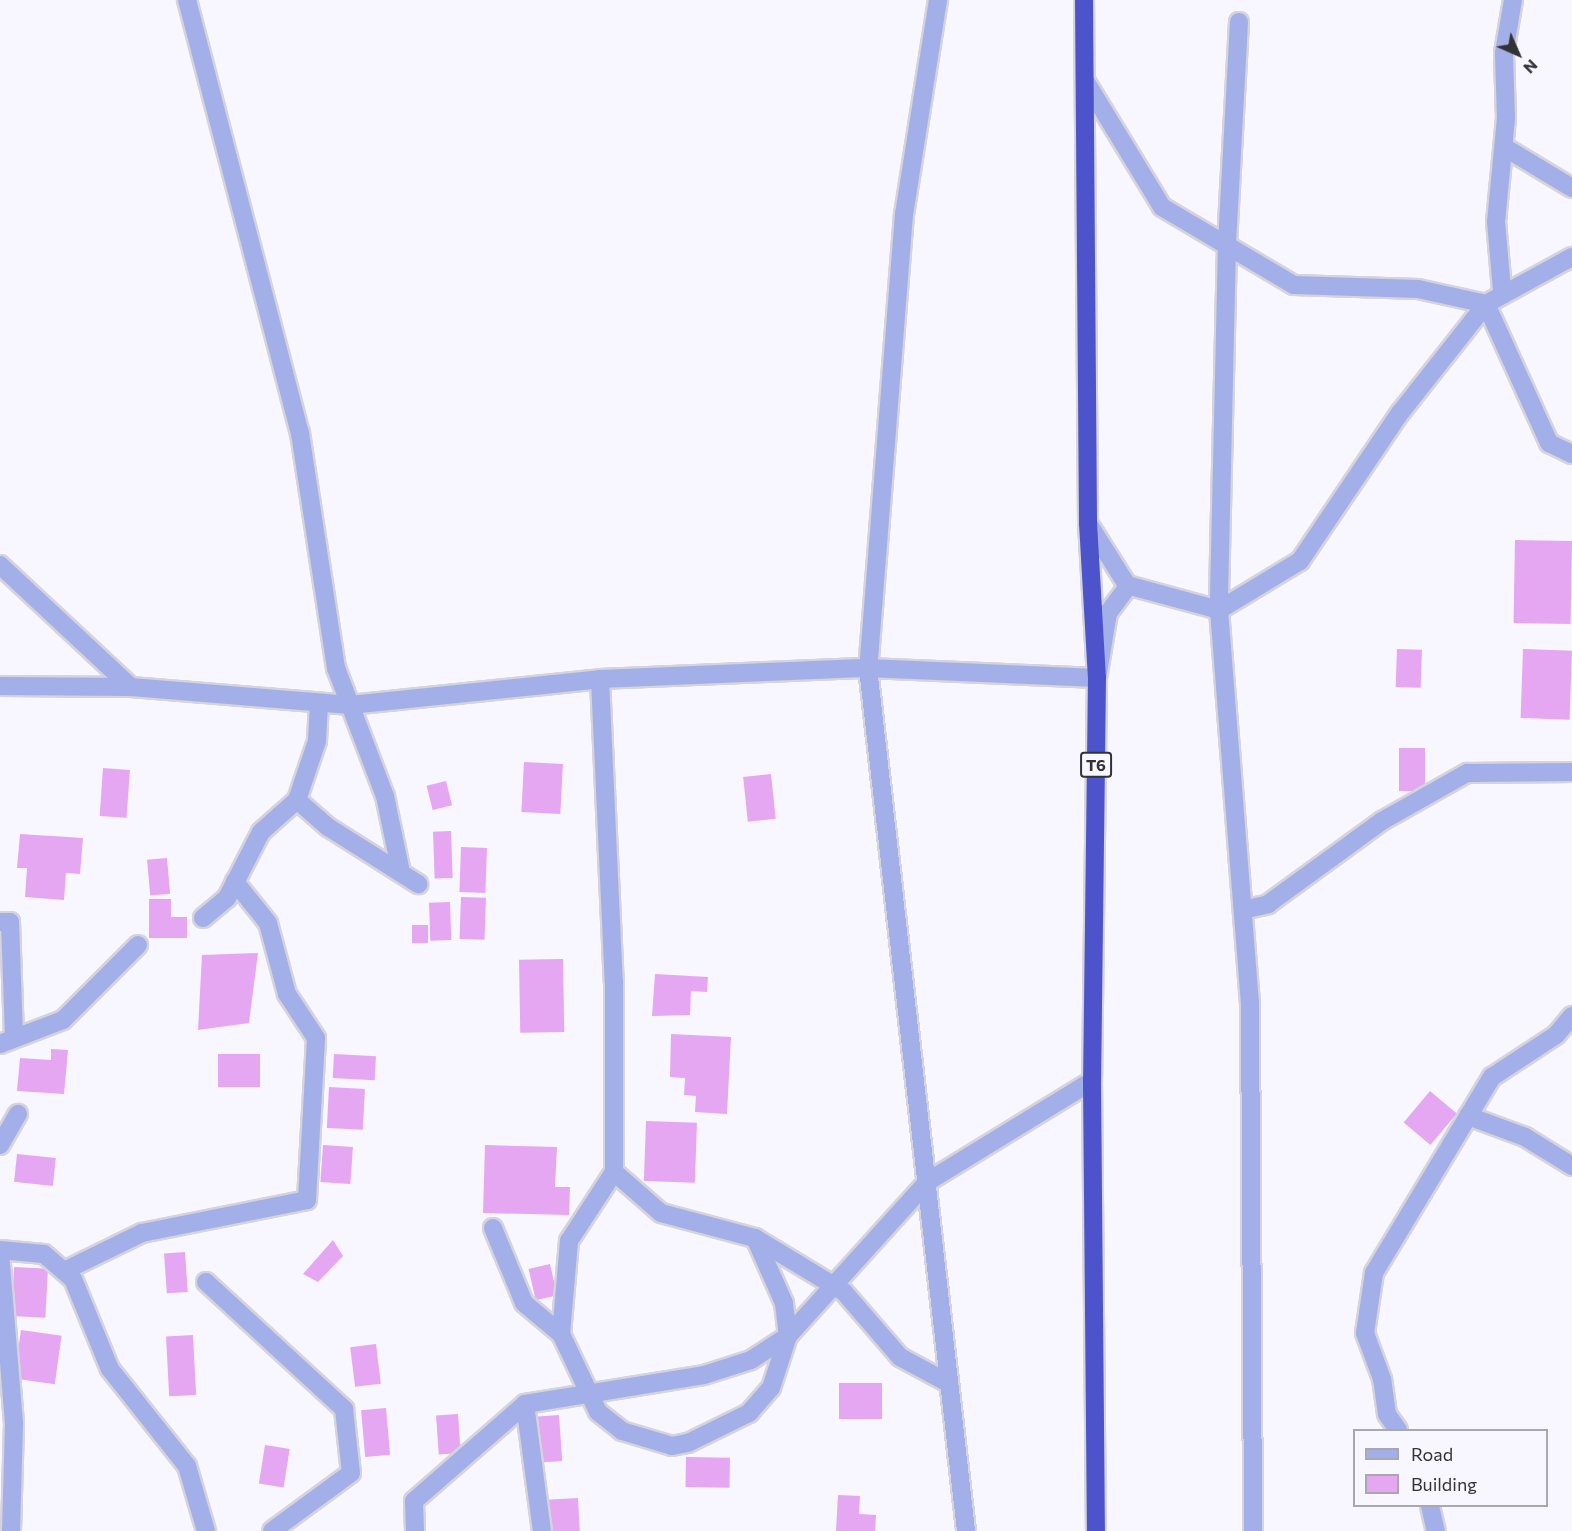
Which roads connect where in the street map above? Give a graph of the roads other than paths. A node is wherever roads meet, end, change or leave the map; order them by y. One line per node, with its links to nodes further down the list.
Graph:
1 (187, 0): 24 (street)
2 (938, 0): 18 (street)
3 (1084, 0): 6 (highway, T6)
4 (1513, 0): 7 (street)
5 (1239, 22): 9 (street)
6 (1086, 82): 9 (street); 14 (highway, T6)
7 (1504, 147): 8 (street); 11 (street)
8 (1572, 188)
9 (1227, 245): 12 (street); 17 (street)
10 (1570, 260): 11 (street)
11 (1502, 290): 12 (street)
12 (1486, 303): 13 (street); 17 (street)
13 (1572, 454)
14 (1088, 523): 16 (street); 19 (highway, T6)
15 (0, 565): 22 (street)
16 (1128, 586): 17 (street); 19 (street)
17 (1219, 610): 30 (street)
18 (868, 668): 19 (street); 20 (street); 42 (street)
19 (1097, 678): 36 (highway, T6)
20 (600, 679): 24 (street); 41 (street)
21 (0, 686): 22 (street)
22 (131, 687): 23 (street)
23 (319, 703): 24 (street); 26 (street)
24 (350, 705): 27 (street)
25 (1572, 772): 30 (street)
26 (297, 800): 27 (street); 28 (street)
27 (400, 868): 29 (street)
28 (235, 882): 31 (street); 46 (street)
29 (418, 884)
30 (1243, 910): 63 (street)
31 (203, 918)
32 (0, 922): 35 (street)
33 (138, 945): 35 (street)
34 (1572, 1016): 38 (street)
35 (7, 1041)
36 (1092, 1081): 42 (street); 62 (highway, T6)
37 (18, 1114): 39 (street)
38 (1468, 1116): 40 (street); 54 (street)
39 (0, 1145)
40 (1572, 1166)
41 (614, 1172): 44 (street); 49 (street)
42 (927, 1182): 48 (street); 51 (street)
43 (493, 1228): 49 (street)
44 (755, 1238): 48 (street); 50 (street)
45 (0, 1251): 46 (street); 56 (street)
46 (64, 1271): 57 (street)
47 (206, 1282): 58 (street)
48 (830, 1285): 50 (street); 51 (street)
49 (561, 1334): 52 (street)
50 (788, 1336): 52 (street); 52 (street)
51 (948, 1383): 61 (street)
52 (591, 1397): 53 (street)
53 (525, 1404): 59 (street); 60 (street)
54 (1397, 1429)
55 (1430, 1507): 64 (street)
56 (11, 1531)
57 (206, 1531)
58 (272, 1531)
59 (415, 1531)
60 (542, 1531)
61 (966, 1531)
62 (1096, 1531)
63 (1253, 1531)
64 (1436, 1531)

